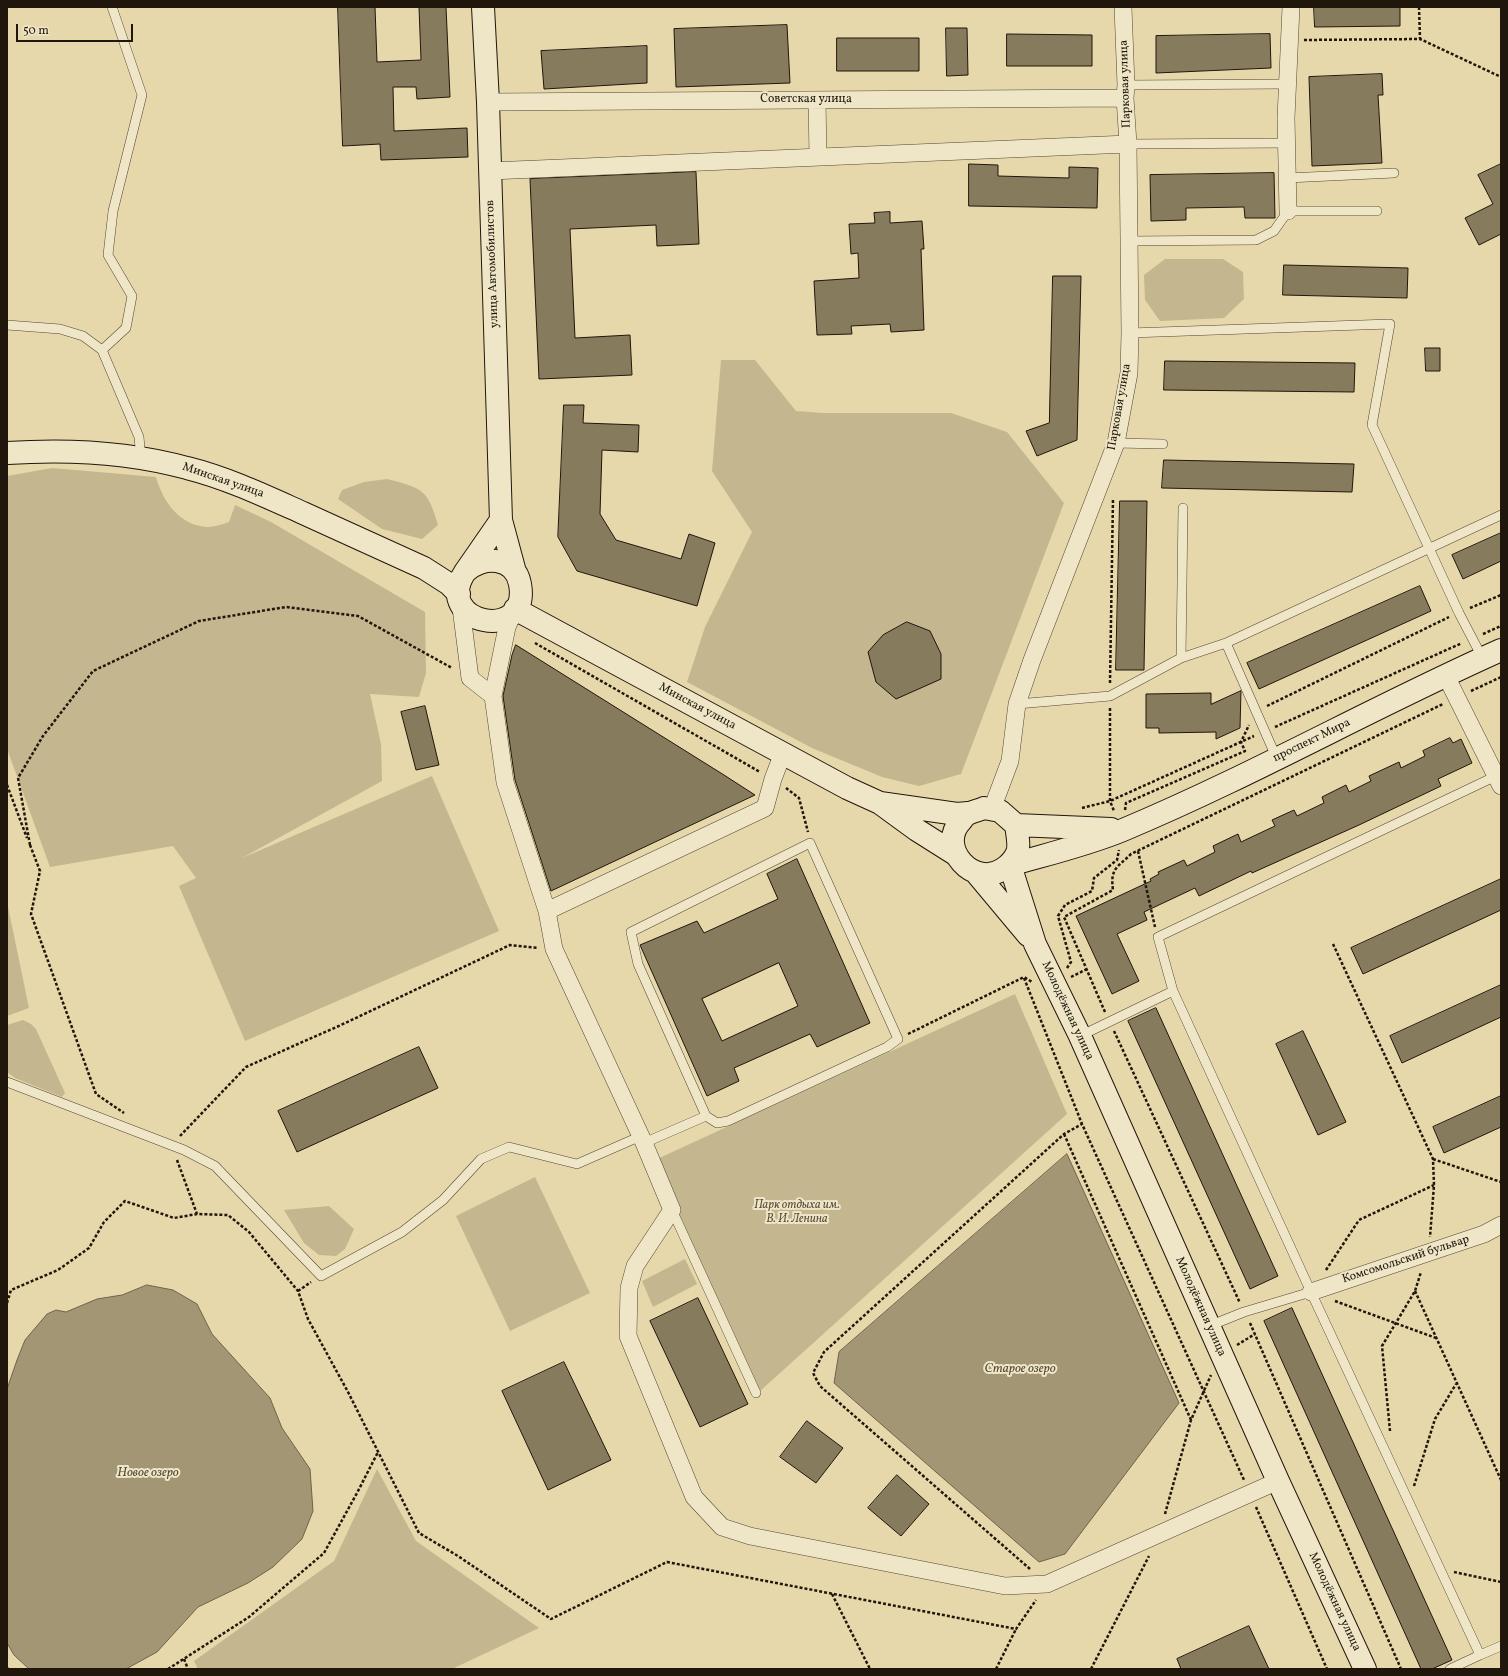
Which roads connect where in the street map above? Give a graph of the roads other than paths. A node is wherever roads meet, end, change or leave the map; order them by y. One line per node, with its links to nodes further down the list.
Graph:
1 (112, 7): 20 (lane)
2 (482, 7): 8 (street, улица Автомобилистов)
3 (1123, 7): 6 (street, Парковая улица)
4 (1291, 7): 5 (street)
5 (1287, 84): 6 (lane); 9 (street)
6 (1126, 92): 7 (street, Советская улица); 10 (street, Парковая улица)
7 (817, 100): 8 (street, Советская улица); 11 (street)
8 (488, 102): 12 (street, улица Автомобилистов)
9 (1287, 143): 10 (lane); 14 (street)
10 (1128, 144): 11 (street); 17 (street, Парковая улица)
11 (818, 157): 12 (street)
12 (490, 171): 27 (street, улица Автомобилистов)
13 (1394, 174): 14 (lane)
14 (1287, 178): 15 (street)
15 (1288, 211): 16 (lane); 17 (lane)
16 (1378, 212)
17 (1129, 241): 19 (street, Парковая улица)
18 (7, 325): 20 (lane)
19 (1130, 333): 21 (street, Парковая улица); 28 (lane)
20 (102, 350): 24 (lane)
21 (1116, 443): 22 (lane); 37 (street, Парковая улица)
22 (1163, 444)
23 (7, 453): 24 (street, Минская улица)
24 (141, 459): 30 (street, Минская улица)
25 (1183, 508): 34 (lane)
26 (1501, 516): 28 (lane)
27 (501, 520): 29 (street, улица Автомобилистов); 30 (street)
28 (1429, 550): 32 (lane); 33 (lane)
29 (515, 572): 30 (street); 31 (street)
30 (461, 585): 31 (street); 36 (street)
31 (515, 609): 36 (street); 38 (street, Минская улица)
32 (1226, 643): 34 (lane); 39 (lane)
33 (1492, 654): 35 (street, проспект Мира)
34 (1181, 658): 37 (lane)
35 (1446, 676): 39 (street, проспект Мира); 40 (street)
36 (493, 696): 49 (street)
37 (1017, 704): 42 (street, Парковая улица)
38 (784, 754): 41 (street, Минская улица); 49 (street)
39 (1277, 759): 45 (street, проспект Мира)
40 (1498, 781): 51 (lane)
41 (880, 803): 43 (street, Минская улица); 46 (street, Минская улица)
42 (992, 809): 43 (street); 44 (street)
43 (968, 813): 46 (street)
44 (1016, 825): 45 (street, проспект Мира); 47 (street)
45 (1122, 830): 47 (street, проспект Мира)
46 (955, 854): 48 (street)
47 (1010, 865): 48 (street); 50 (street, Молодёжная улица)
48 (977, 874): 50 (street, Молодёжная улица)
49 (548, 911): 55 (street)
50 (1035, 944): 52 (street, Молодёжная улица)
51 (1173, 991): 52 (lane); 58 (lane)
52 (1080, 1036): 59 (street, Молодёжная улица)
53 (7, 1082): 55 (lane)
54 (706, 1116): 54 (lane); 55 (lane)
55 (643, 1140): 56 (street)
56 (672, 1210): 60 (lane); 61 (street)
57 (1501, 1225): 58 (street, Комсомольский бульвар)
58 (1311, 1292): 59 (lane); 63 (lane)
59 (1209, 1326): 61 (street, Молодёжная улица)
60 (756, 1393)
61 (1278, 1481): 64 (street, Молодёжная улица)
62 (1501, 1646): 63 (lane)
63 (1480, 1655): 65 (lane)
64 (1365, 1669)
65 (1450, 1669)

